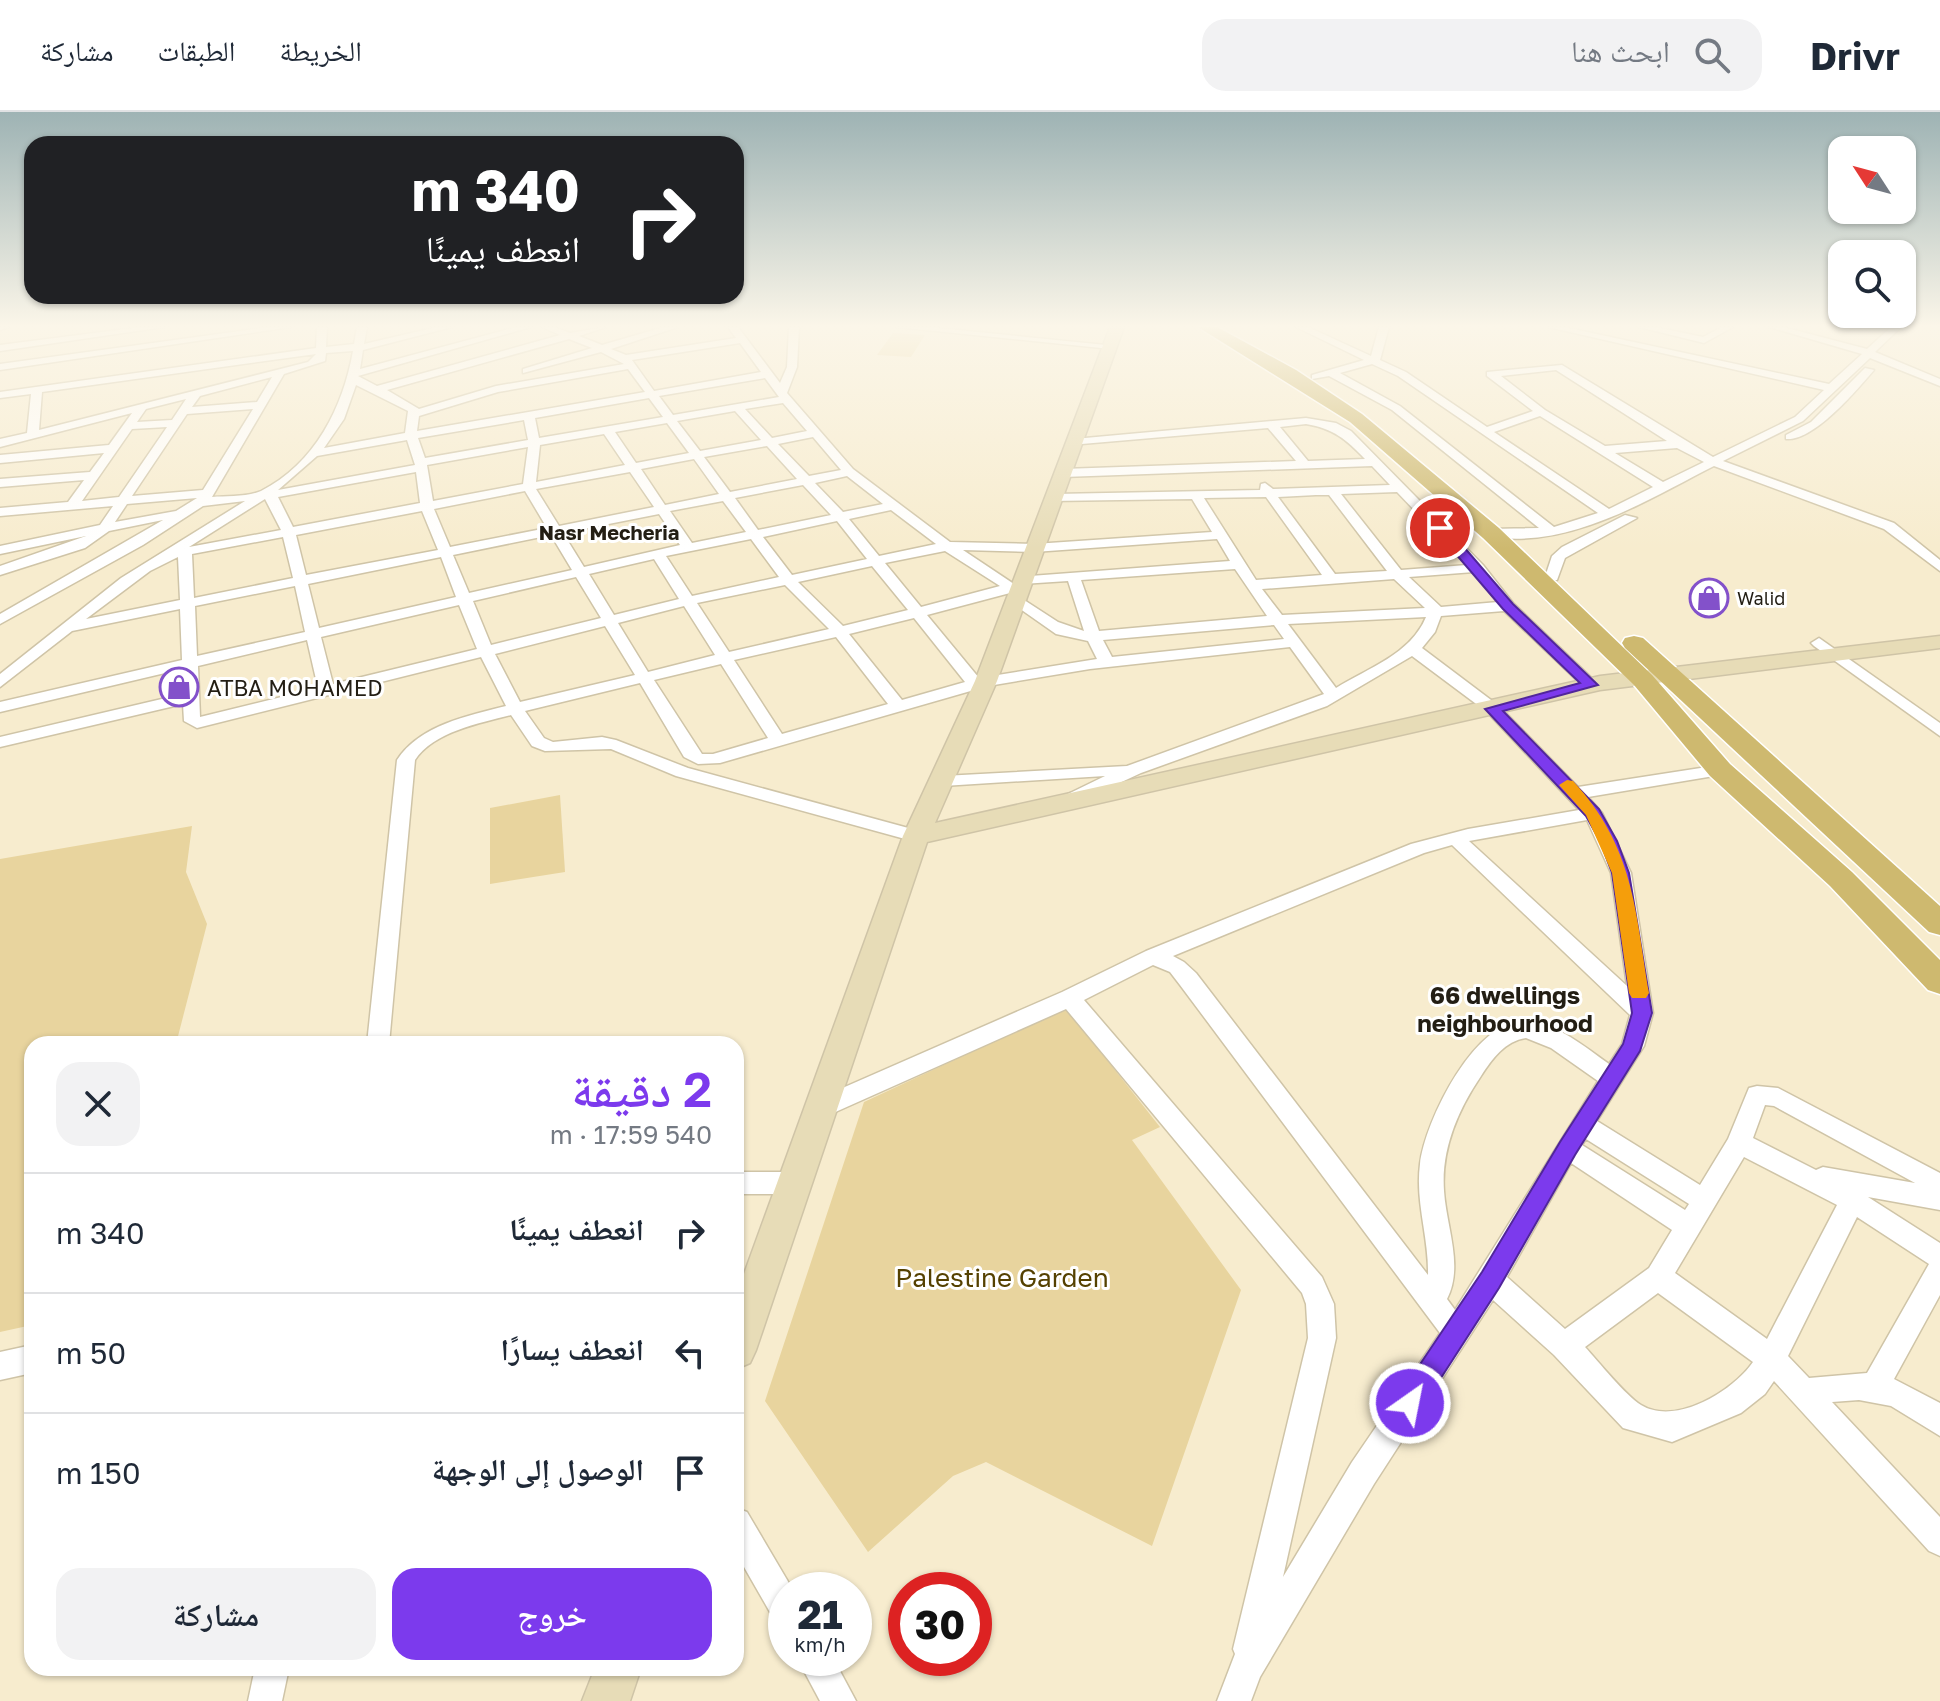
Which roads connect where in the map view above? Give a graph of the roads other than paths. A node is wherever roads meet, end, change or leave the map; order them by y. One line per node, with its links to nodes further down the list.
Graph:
1 (35, 401): 34 (street)
2 (107, 401): 34 (street)
3 (152, 401): 31 (street)
4 (193, 401): 24 (street)
5 (261, 401): 22 (street)
6 (345, 401): 45 (street)
7 (403, 401): 26 (street)
8 (449, 401): 26 (street)
9 (536, 401): 27 (street)
10 (655, 401): 28 (street)
11 (764, 401): 23 (street)
12 (788, 401): 35 (street)
13 (1090, 401): 41 (main road)
14 (1331, 401): 82 (main road)
15 (1356, 401): 82 (main road)
16 (1381, 401): 81 (street)
17 (1442, 401): 33 (street)
18 (1527, 401): 25 (street)
19 (1612, 401): 42 (street)
20 (1817, 401): 49 (street)
21 (1838, 401): 53 (street)
22 (259, 405): 24 (street); 69 (street)
23 (738, 408): 28 (street); 40 (street)
24 (186, 411): 29 (street)
25 (1541, 412): 33 (street); 44 (street)
26 (414, 414): 37 (street)
27 (529, 416): 37 (street); 39 (street)
28 (669, 419): 32 (street); 46 (street)
29 (177, 423): 31 (street); 68 (street)
30 (1271, 424): 41 (street); 48 (street); 51 (street)
31 (130, 426): 43 (street)
32 (608, 431): 39 (street); 54 (street)
33 (1485, 431): 75 (street)
34 (31, 433): 36 (street); 38 (street); 47 (street)
35 (815, 433): 40 (street); 55 (street)
36 (0, 435)
37 (411, 436): 45 (street); 50 (street)
38 (0, 443)
39 (534, 443): 50 (street); 61 (street)
40 (773, 443): 46 (street); 57 (street)
41 (1074, 443): 59 (main road)
42 (1679, 444): 44 (street); 49 (street)
43 (115, 448): 47 (street); 56 (street)
44 (1603, 450): 60 (street)
45 (313, 453): 65 (street)
46 (695, 457): 54 (street); 67 (street)
47 (2, 460)
48 (1376, 462): 51 (street); 62 (street)
49 (1714, 462): 53 (street); 60 (street)
50 (422, 464): 65 (street); 71 (street)
51 (1306, 466): 52 (street)
52 (1250, 467): 59 (street); 66 (street)
53 (1730, 468): 96 (street); 101 (street)
54 (634, 469): 61 (street); 73 (street)
55 (849, 472): 57 (street); 72 (street)
56 (96, 475): 58 (street); 70 (street)
57 (805, 480): 67 (street); 76 (street)
58 (0, 483)
59 (1059, 486): 64 (street); 88 (main road)
60 (1663, 487): 75 (street)
61 (529, 488): 71 (street); 78 (street)
62 (1403, 488): 63 (street); 97 (street)
63 (1332, 491): 66 (street); 100 (street)
64 (1195, 494): 66 (street); 83 (street)
65 (265, 495): 69 (street); 80 (street); 93 (street)
66 (1271, 495): 105 (street)
67 (725, 497): 73 (street); 84 (street)
68 (122, 501): 69 (street); 70 (street); 79 (street)
69 (200, 501): 77 (street); 85 (street)
70 (72, 506): 74 (street)
71 (427, 506): 80 (street); 91 (street)
72 (893, 506): 76 (street); 86 (street)
73 (662, 511): 78 (street); 87 (street)
74 (0, 512)
75 (1608, 514): 81 (street)
76 (840, 517): 84 (street); 94 (street)
77 (120, 526): 79 (street); 85 (street)
78 (554, 529): 91 (street); 99 (street)
79 (102, 530): 89 (street); 98 (street)
80 (289, 532): 90 (street); 103 (street)
81 (1552, 532): 82 (street)
82 (1503, 533): 101 (main road)
83 (1222, 535): 88 (street); 95 (street)
84 (753, 536): 87 (street); 104 (street)
85 (138, 542): 114 (street)
86 (947, 546): 88 (street); 94 (street); 107 (street)
87 (689, 548): 92 (street)
88 (1034, 548): 107 (main road)
89 (0, 550)
90 (185, 551): 93 (street); 110 (street)
91 (444, 552): 103 (street); 108 (street)
92 (658, 554): 99 (street); 109 (street)
93 (167, 555): 117 (street)
94 (877, 562): 104 (street); 113 (street)
95 (1240, 564): 102 (street); 106 (street)
96 (1940, 567)
97 (1478, 568): 100 (street); 111 (street)
98 (0, 571)
99 (583, 572): 108 (street); 115 (street)
100 (1398, 575): 105 (street); 112 (street)
101 (1548, 575): 130 (main road)
102 (1073, 576): 107 (street); 121 (street)
103 (300, 581): 110 (street); 120 (street)
104 (789, 581): 109 (street); 119 (street)
105 (1333, 581): 106 (street)
106 (1252, 585): 116 (street)
107 (1017, 590): 113 (street); 121 (street); 133 (main road)
108 (464, 598): 120 (street); 126 (street)
109 (688, 601): 115 (street); 127 (street)
110 (186, 603): 117 (street); 129 (street)
111 (1508, 606): 112 (street); 130 (street)
112 (1436, 612): 116 (street); 125 (street)
113 (921, 614): 119 (street); 133 (street)
114 (0, 620)
115 (608, 620): 126 (street); 131 (street)
116 (1279, 621): 121 (street); 122 (street)
117 (68, 627): 132 (street)
118 (1940, 630): 124 (main road)
119 (839, 631): 127 (street); 138 (street)
120 (311, 635): 129 (street); 134 (street)
121 (1093, 636): 128 (street)
122 (1296, 642): 128 (street); 135 (street)
123 (1940, 642): 124 (main road)
124 (1825, 648): 130 (main road); 141 (street)
125 (1413, 649): 135 (street); 139 (street)
126 (485, 650): 134 (street); 140 (street)
127 (724, 658): 131 (street); 142 (street)
128 (1107, 662): 133 (street)
129 (190, 663): 136 (street); 137 (street)
130 (1633, 675): 139 (main road); 145 (main road); 149 (main road)
131 (646, 676): 140 (street); 142 (street)
132 (0, 682)
133 (980, 682): 138 (street); 146 (main road)
134 (326, 689): 136 (street)
135 (1333, 695): 144 (street)
136 (191, 697): 143 (street)
137 (0, 707)
138 (900, 708): 142 (street)
139 (1493, 709): 147 (street); 148 (main road)
140 (516, 710): 152 (street); 159 (street)
141 (1940, 731)
142 (778, 741)
143 (0, 742)
144 (1135, 769): 146 (street); 148 (street)
145 (1720, 770): 147 (street); 151 (main road)
146 (943, 781): 152 (main road)
147 (1575, 793): 150 (street)
148 (1062, 804): 152 (main road)
149 (1811, 809): 151 (main road); 154 (main road)
150 (1593, 813): 153 (street); 158 (street)
151 (1768, 814): 156 (main road)
152 (916, 836): 161 (main road)
153 (1455, 838): 155 (street); 158 (street)
154 (1940, 924)
155 (1153, 956): 157 (street); 177 (street)
156 (1940, 981)
157 (1070, 998): 161 (street); 190 (street)
158 (1642, 1013): 160 (street)
159 (379, 1036)
160 (1611, 1078): 162 (street); 177 (street)
161 (823, 1107): 167 (main road)
162 (1583, 1125): 164 (street); 170 (street)
163 (1739, 1143): 165 (street); 168 (street); 170 (street)
164 (1567, 1148): 172 (street); 176 (street)
165 (1804, 1175): 169 (street); 171 (street)
166 (744, 1183): 167 (street)
167 (795, 1183): 178 (main road)
168 (1940, 1185)
169 (1940, 1199)
170 (1704, 1200): 172 (street)
171 (1852, 1200): 173 (street); 181 (street)
172 (1688, 1226): 175 (street)
173 (1940, 1257)
174 (1940, 1269): 184 (street)
175 (1658, 1277): 180 (street); 181 (street)
176 (1491, 1280): 179 (street); 180 (street)
177 (1431, 1298): 179 (street)
178 (744, 1327)
179 (1456, 1333): 190 (street)
180 (1564, 1346): 181 (street)
181 (1772, 1359): 185 (street)
182 (24, 1361): 183 (street)
183 (0, 1366)
184 (1875, 1386): 185 (street); 186 (street)
185 (1804, 1393): 188 (street)
186 (1940, 1421)
187 (744, 1537): 189 (street)
188 (1940, 1540)
189 (768, 1579)
190 (1246, 1668): 197 (street)
191 (270, 1676): 194 (street)
192 (615, 1676): 195 (main road)
193 (824, 1676): 196 (street)
194 (265, 1701)
195 (606, 1701)
196 (839, 1701)
197 (1234, 1701)

